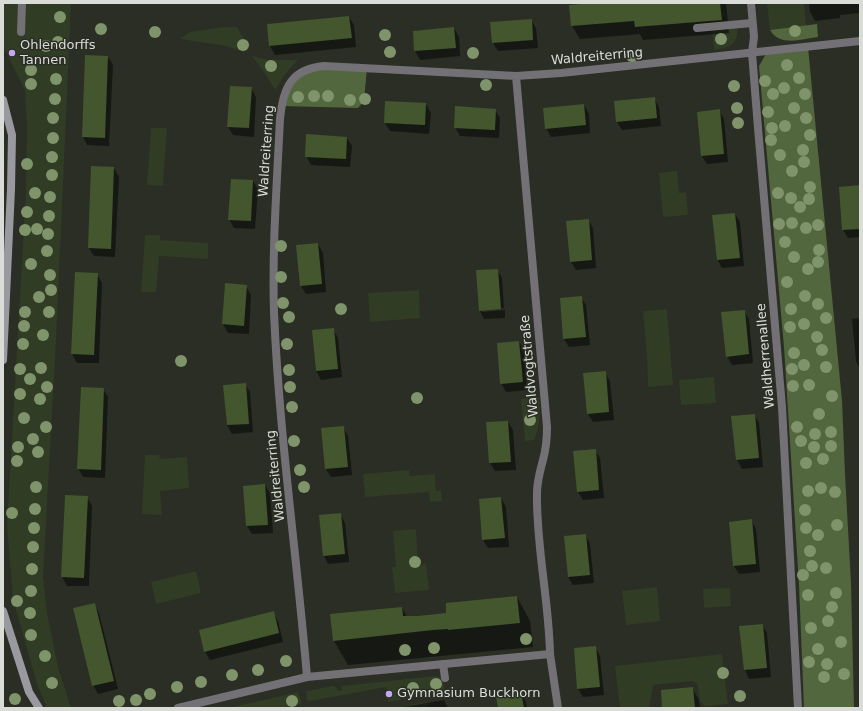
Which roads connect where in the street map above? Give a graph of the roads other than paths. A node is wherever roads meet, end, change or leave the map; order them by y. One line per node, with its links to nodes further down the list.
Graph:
1 (22, 3): 5 (street)
2 (750, 3): 3 (street, Waldherrenallee)
3 (752, 23): 4 (street); 7 (street, Waldherrenallee)
4 (697, 28)
5 (21, 32)
6 (860, 41): 7 (street, Waldreiterring)
7 (752, 53): 8 (street, Waldreiterring); 19 (street, Waldherrenallee)
8 (516, 76): 12 (street, Waldvogtstraße); 14 (street, Waldreiterring)
9 (3, 100): 10 (main road)
10 (3, 360)
11 (3, 611): 16 (main road)
12 (550, 654): 13 (street); 18 (street)
13 (443, 664): 14 (street); 15 (street)
14 (308, 677): 17 (street)
15 (445, 678)
16 (39, 708)
17 (178, 708)
18 (558, 708)
19 (798, 708)

